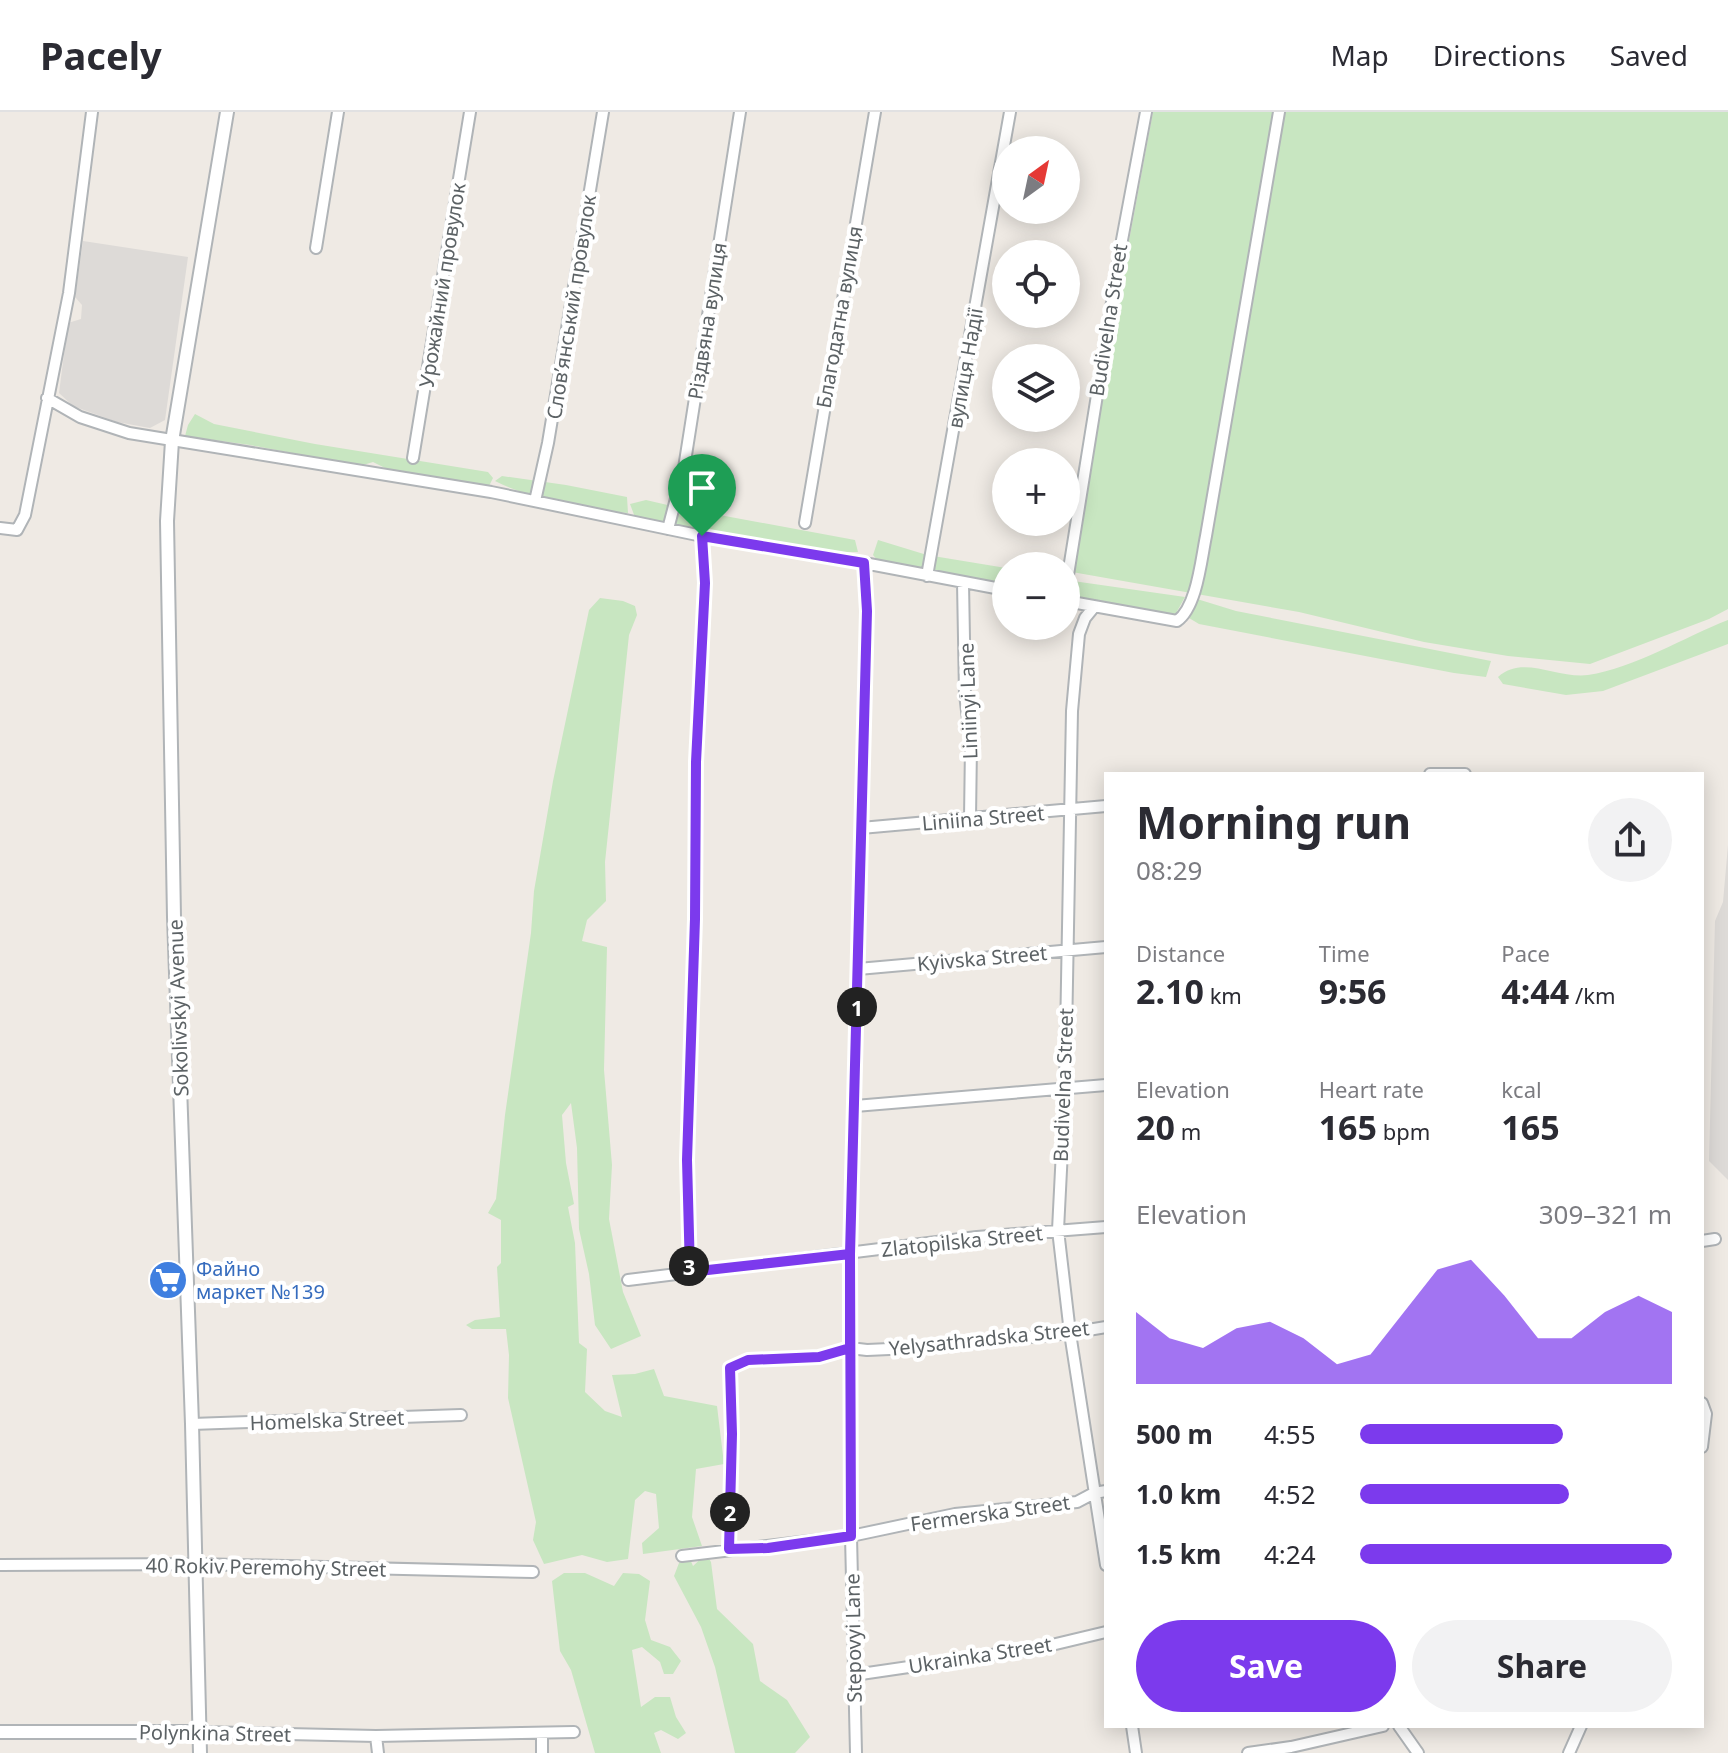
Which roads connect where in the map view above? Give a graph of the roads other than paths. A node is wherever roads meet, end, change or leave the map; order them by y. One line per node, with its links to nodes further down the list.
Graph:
1 (92, 112): 12 (street)
2 (227, 112): 13 (street, Sokolivskyi Avenue)
3 (338, 112): 11 (street)
4 (470, 112): 14 (street, Урожайний провулок)
5 (603, 112): 15 (street, Словʼянський провулок)
6 (740, 112): 18 (street, Різдвяна вулиця)
7 (875, 112): 16 (street, Благодатна вулиця)
8 (1010, 112): 22 (street, вулиця Надії)
9 (1146, 112): 20 (street, Budivelna Street)
10 (1279, 112): 26 (street)
11 (316, 248)
12 (47, 398): 13 (street); 17 (street)
13 (172, 441): 15 (street); 49 (street, Sokolivskyi Avenue)
14 (413, 458)
15 (535, 501): 18 (street)
16 (805, 523)
17 (0, 528)
18 (668, 529): 19 (street)
19 (702, 536): 21 (street); 42 (street)
20 (1072, 552)
21 (864, 563): 22 (street); 30 (street, Stepovyi Lane)
22 (927, 576): 23 (street)
23 (963, 583): 24 (street); 29 (street, Liniinyi Lane)
24 (992, 588)
25 (1080, 604): 26 (street)
26 (1094, 607): 28 (street, Budivelna Street)
27 (1104, 806): 28 (street, Liniina Street)
28 (1069, 810): 29 (street, Liniina Street); 32 (street, Budivelna Street)
29 (970, 819): 30 (street, Liniina Street)
30 (861, 828): 33 (street, Stepovyi Lane)
31 (1104, 947): 32 (street, Kyivska Street)
32 (1067, 950): 33 (street, Kyivska Street); 35 (street, Budivelna Street)
33 (858, 969): 36 (street, Stepovyi Lane)
34 (1104, 1085): 35 (street)
35 (1065, 1090): 36 (street); 38 (street, Budivelna Street)
36 (855, 1106): 41 (street, Stepovyi Lane)
37 (1104, 1227): 38 (street, Zlatopilska Street)
38 (1058, 1230): 41 (street, Zlatopilska Street); 45 (street, Budivelna Street)
39 (1715, 1239): 40 (street)
40 (1704, 1241)
41 (850, 1254): 42 (street, Zlatopilska Street); 46 (street, Stepovyi Lane)
42 (690, 1272): 43 (street, Zlatopilska Street)
43 (628, 1280)
44 (1104, 1327): 45 (street, Yelysathradska Street)
45 (1070, 1333): 46 (street, Yelysathradska Street); 52 (street, Budivelna Street)
46 (850, 1348): 53 (street, Stepovyi Lane); 54 (street, Yelysathradska Street)
47 (1704, 1408): 50 (street)
48 (461, 1415): 49 (street, Homelska Street)
49 (192, 1424): 57 (street, Sokolivskyi Avenue)
50 (1704, 1430)
51 (1104, 1491): 52 (street, Fermerska Street)
52 (1094, 1493): 53 (street, Fermerska Street); 55 (street, Budivelna Street)
53 (851, 1536): 54 (street, Fermerska Street); 61 (street, Stepovyi Lane)
54 (729, 1549): 56 (street, Fermerska Street)
55 (1104, 1553)
56 (682, 1556)
57 (196, 1564): 58 (street, 40 Rokiv Peremohy Street); 59 (street, 40 Rokiv Peremohy Street); 67 (street, Sokolivskyi Avenue)
58 (0, 1565)
59 (533, 1572)
60 (1104, 1632): 61 (street, Ukrainka Street)
61 (854, 1675): 74 (street, Stepovyi Lane)
62 (1132, 1728): 75 (street)
63 (1374, 1728): 76 (street)
64 (1400, 1728): 77 (street)
65 (1580, 1728): 78 (street)
66 (0, 1732): 67 (street, Polynkina Street)
67 (198, 1732): 70 (street, Polynkina Street); 71 (street, Sokolivskyi Avenue)
68 (574, 1732): 69 (street, Polynkina Street)
69 (542, 1733): 70 (street, Polynkina Street); 73 (street)
70 (376, 1736): 72 (street)
71 (200, 1753)
72 (378, 1753)
73 (542, 1753)
74 (856, 1753)
75 (1136, 1753)
76 (1248, 1753)
77 (1418, 1753)
78 (1569, 1753)

